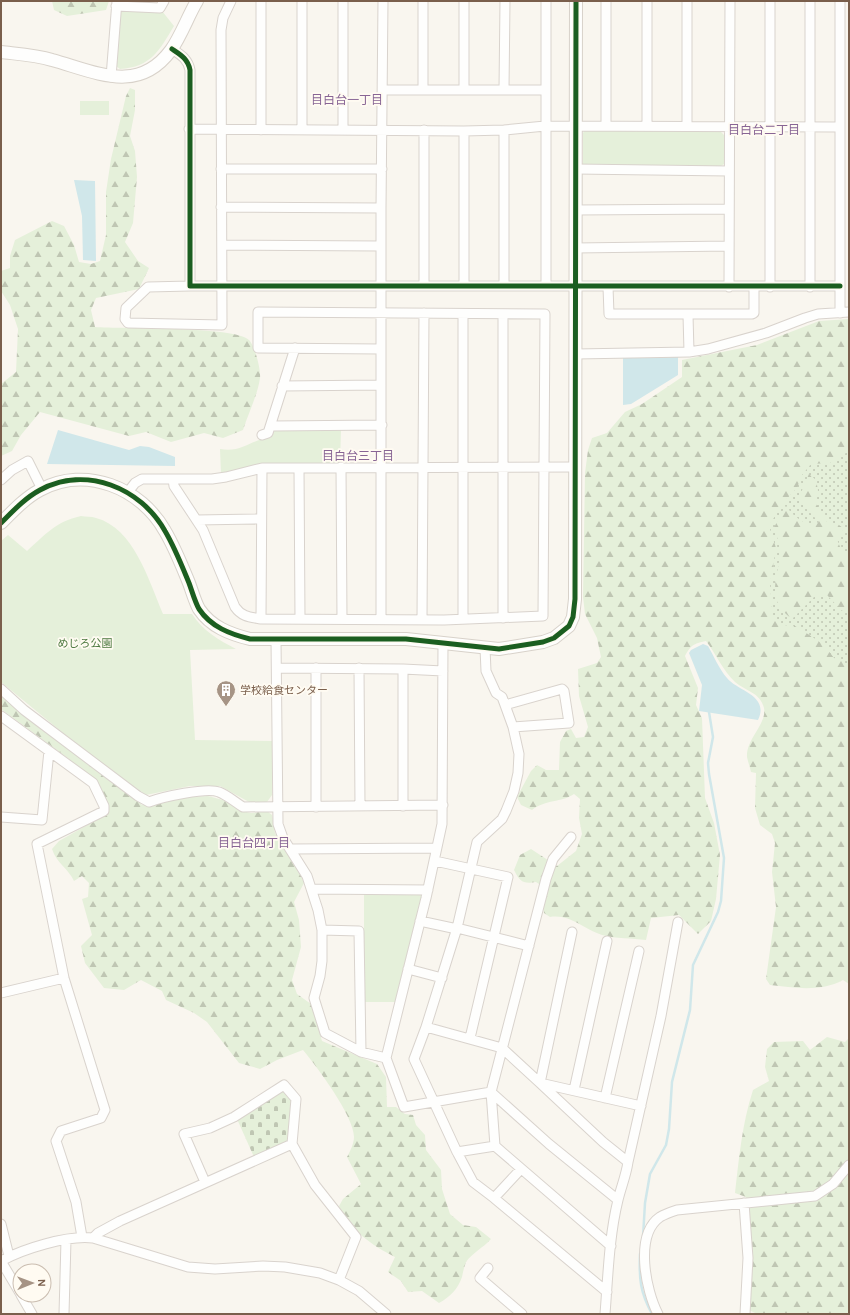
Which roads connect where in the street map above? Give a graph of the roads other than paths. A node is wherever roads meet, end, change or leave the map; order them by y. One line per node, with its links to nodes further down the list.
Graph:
1 (164, 1): 20 (street)
2 (197, 1): 23 (street)
3 (231, 1): 43 (street)
4 (261, 1): 44 (street)
5 (302, 1): 42 (street)
6 (343, 1): 45 (street)
7 (383, 1): 29 (street)
8 (423, 1): 27 (street)
9 (464, 1): 30 (street)
10 (505, 1): 28 (street)
11 (546, 1): 31 (street)
12 (576, 1): 34 (street)
13 (606, 1): 32 (street)
14 (647, 1): 35 (street)
15 (687, 1): 36 (street)
16 (730, 1): 37 (street)
17 (770, 1): 38 (street)
18 (810, 1): 39 (street)
19 (840, 1): 22 (street)
20 (117, 4): 26 (street)
21 (849, 20): 22 (street)
22 (840, 23): 25 (street)
23 (172, 49): 26 (street); 41 (street)
24 (1, 52): 26 (street)
25 (844, 71): 40 (street)
26 (111, 77)
27 (423, 89): 29 (street); 30 (street)
28 (504, 89): 30 (street); 31 (street)
29 (382, 90): 48 (street)
30 (464, 90)
31 (545, 90): 33 (street)
32 (606, 125): 34 (street); 35 (street)
33 (545, 126): 34 (street); 47 (street); 70 (street)
34 (575, 126): 52 (street)
35 (647, 126): 36 (street)
36 (687, 126): 37 (street)
37 (728, 127): 38 (street); 53 (street)
38 (770, 127): 39 (street); 76 (street)
39 (809, 127): 40 (street); 77 (street)
40 (839, 127): 54 (street)
41 (189, 129): 43 (street); 64 (street)
42 (302, 129): 44 (street); 45 (street)
43 (221, 130): 44 (street); 50 (street)
44 (261, 130)
45 (343, 130): 48 (street)
46 (424, 130): 48 (street); 49 (street); 67 (street)
47 (504, 130): 49 (street); 69 (street)
48 (382, 131): 51 (street)
49 (464, 131): 68 (street)
50 (221, 169): 51 (street); 56 (street)
51 (382, 169): 57 (street)
52 (575, 169): 53 (street); 59 (street)
53 (729, 171): 58 (street)
54 (839, 174): 55 (street); 71 (street)
55 (849, 174)
56 (221, 207): 57 (street); 60 (street)
57 (381, 208): 61 (street)
58 (728, 209): 59 (street); 62 (street)
59 (575, 210): 63 (street)
60 (222, 245): 61 (street); 65 (street)
61 (381, 246): 66 (street)
62 (728, 246): 63 (street); 74 (street)
63 (575, 248): 72 (street)
64 (190, 286): 65 (street); 65 (street)
65 (222, 286): 66 (street)
66 (382, 286): 67 (street); 78 (street)
67 (424, 286): 68 (street)
68 (464, 286): 69 (street)
69 (504, 286): 70 (street)
70 (546, 286): 72 (street)
71 (840, 286): 77 (street); 79 (street)
72 (575, 287): 73 (street); 87 (street)
73 (608, 287): 74 (street); 83 (street)
74 (729, 287): 75 (street)
75 (754, 287): 76 (street); 83 (street)
76 (770, 287): 77 (street)
77 (810, 287)
78 (382, 312): 80 (street); 84 (street); 85 (street)
79 (844, 312): 86 (street)
80 (424, 314): 81 (street); 95 (street)
81 (463, 314): 82 (street); 96 (street)
82 (503, 314): 97 (street); 98 (street)
83 (688, 315): 86 (street)
84 (295, 348): 85 (street); 89 (street)
85 (381, 349): 88 (street)
86 (689, 352): 87 (street)
87 (576, 354): 99 (street)
88 (382, 385): 89 (street); 90 (street)
89 (282, 386): 91 (street)
90 (382, 425): 91 (street); 93 (street)
91 (272, 426): 92 (street)
92 (262, 435)
93 (382, 466): 94 (street); 95 (street); 114 (street)
94 (341, 467): 101 (street); 113 (street)
95 (423, 467): 96 (street); 115 (street)
96 (464, 467): 97 (street); 109 (street)
97 (503, 467): 98 (street); 110 (street)
98 (543, 467): 99 (street); 110 (street)
99 (576, 467): 118 (street)
100 (262, 468): 101 (street); 102 (street); 107 (street)
101 (299, 468): 112 (street)
102 (173, 479): 105 (street); 106 (street)
103 (1, 480): 104 (street)
104 (42, 489): 105 (street); 108 (street)
105 (128, 492): 116 (street)
106 (197, 520): 107 (street); 111 (street)
107 (261, 520): 111 (street)
108 (1, 523)
109 (464, 618): 110 (street); 115 (street)
110 (503, 618)
111 (261, 619): 112 (street)
112 (300, 619): 113 (street)
113 (342, 619): 114 (street)
114 (382, 619): 115 (street)
115 (422, 620)
116 (276, 640): 117 (street); 119 (street)
117 (443, 643): 118 (street); 123 (street)
118 (485, 648): 125 (street)
119 (277, 668): 120 (street); 132 (street)
120 (316, 668): 121 (street); 133 (street)
121 (359, 668): 122 (street); 130 (street)
122 (403, 669): 123 (street); 131 (street)
123 (443, 671): 129 (street)
124 (1, 689): 132 (street)
125 (505, 705): 127 (street); 127 (street)
126 (1, 716): 128 (street)
127 (513, 727): 139 (street)
128 (49, 752): 134 (street); 152 (street)
129 (443, 805): 131 (street); 136 (street)
130 (360, 806): 131 (street); 133 (street)
131 (403, 806)
132 (276, 807): 133 (street); 137 (street)
133 (316, 807)
134 (1, 817)
135 (571, 836): 149 (street)
136 (436, 848): 137 (street); 138 (street)
137 (291, 849): 140 (street)
138 (435, 861): 139 (street); 141 (street)
139 (471, 870): 144 (street); 147 (street)
140 (312, 889): 141 (street); 145 (street)
141 (428, 890): 142 (street)
142 (420, 920): 144 (street); 151 (street)
143 (678, 922): 165 (street)
144 (457, 929): 147 (street); 153 (street)
145 (322, 930): 158 (street); 158 (street)
146 (572, 932): 160 (street)
147 (493, 938): 149 (street); 156 (street)
148 (607, 941): 161 (street)
149 (529, 946): 157 (street)
150 (639, 951): 163 (street)
151 (408, 969): 153 (street); 159 (street)
152 (64, 978): 154 (street); 177 (street)
153 (442, 978): 155 (street)
154 (1, 993)
155 (426, 1028): 156 (street); 164 (street)
156 (470, 1038): 157 (street)
157 (502, 1048): 160 (street); 162 (street)
158 (361, 1052): 159 (street)
159 (386, 1058): 164 (street)
160 (540, 1083): 161 (street); 169 (street)
161 (574, 1090): 163 (street)
162 (491, 1092): 164 (street); 167 (street); 174 (street)
163 (605, 1098): 165 (street)
164 (434, 1102): 168 (street)
165 (641, 1106): 169 (street)
166 (292, 1144): 172 (street); 172 (street); 184 (street)
167 (495, 1146): 168 (street); 171 (street)
168 (457, 1152): 173 (street)
169 (628, 1162): 174 (street)
170 (849, 1165): 175 (street)
171 (521, 1169): 173 (street); 180 (street)
172 (205, 1182): 178 (street)
173 (494, 1198): 185 (street)
174 (618, 1200): 180 (street)
175 (744, 1203): 192 (street); 193 (street)
176 (1, 1224): 181 (street)
177 (82, 1237): 178 (street); 179 (street)
178 (93, 1238): 184 (street)
179 (66, 1240): 181 (street); 188 (street)
180 (611, 1246): 185 (street)
181 (4, 1259): 183 (street)
182 (488, 1268): 190 (street)
183 (12, 1275)
184 (339, 1280): 189 (street)
185 (607, 1292): 191 (street)
186 (26, 1303): 187 (street)
187 (32, 1314)
188 (64, 1314)
189 (386, 1314)
190 (522, 1314)
191 (605, 1314)
192 (658, 1314)
193 (745, 1314)

